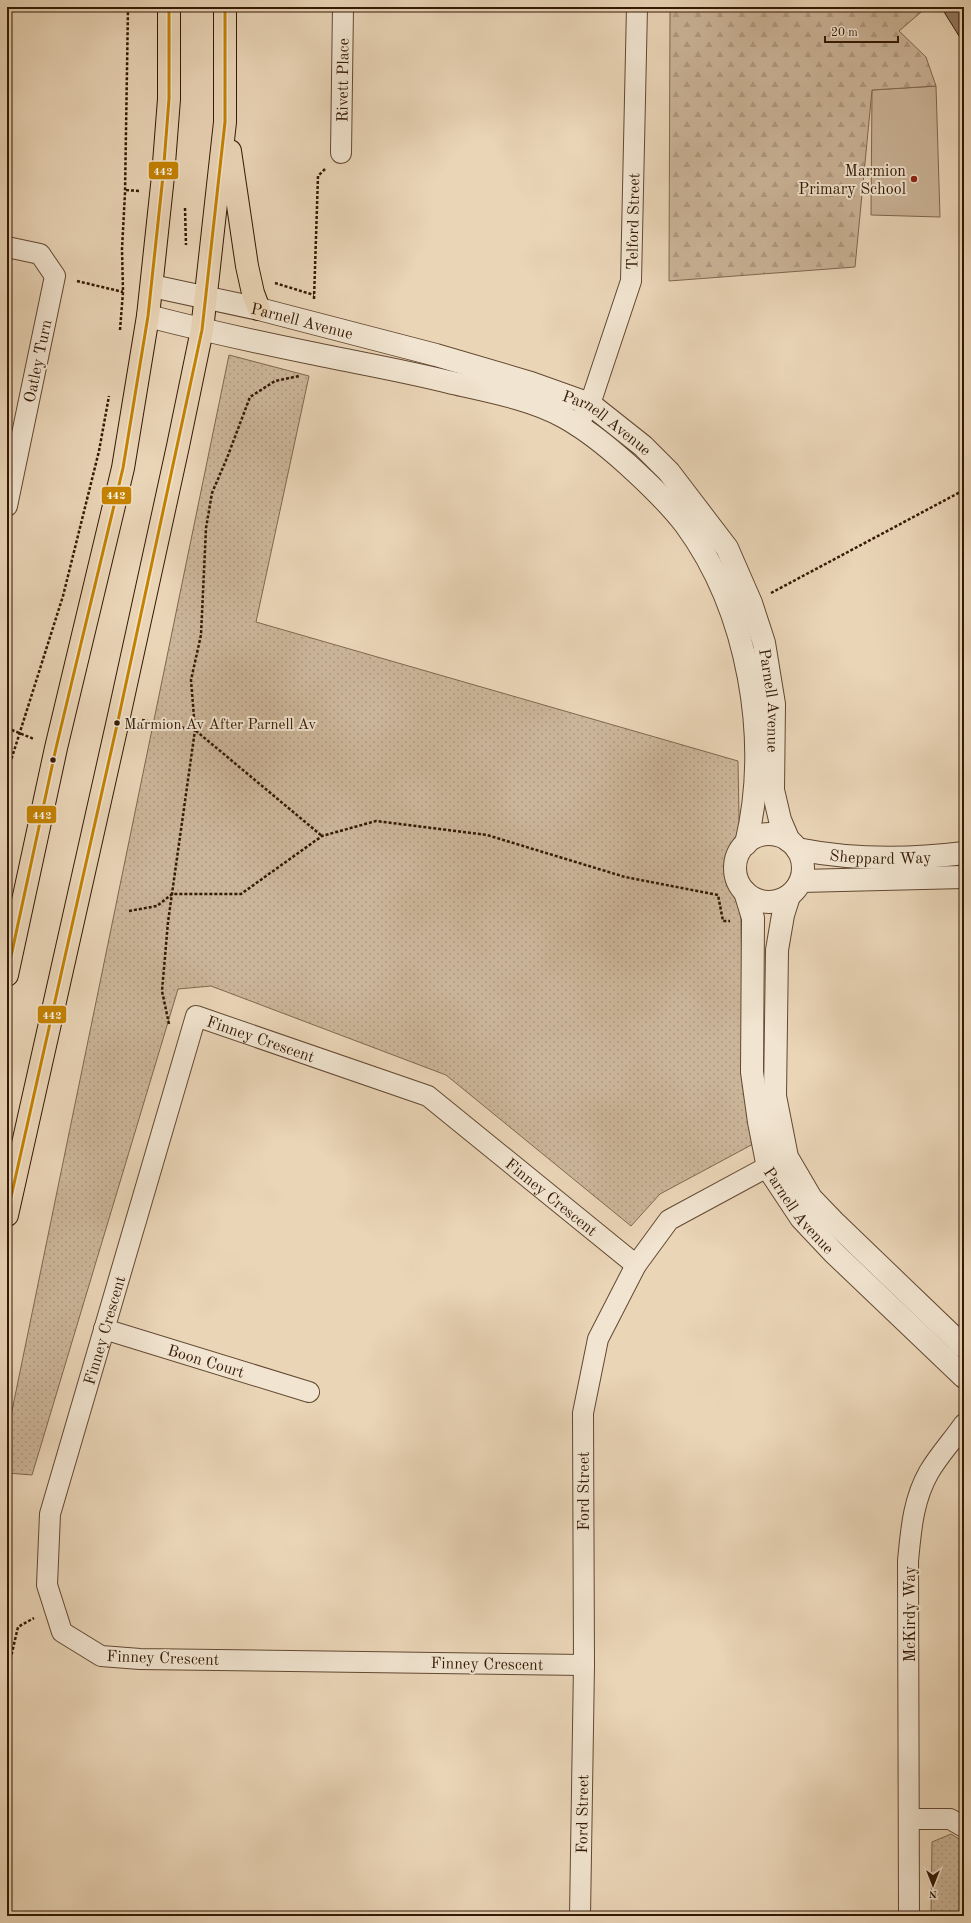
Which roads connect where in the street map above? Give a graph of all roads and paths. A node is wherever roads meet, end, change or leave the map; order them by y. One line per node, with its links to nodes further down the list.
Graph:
1 (128, 7): 8 (path)
2 (169, 7): 15 (highway)
3 (225, 7): 6 (highway)
4 (343, 7): 7 (street, Rivett Place)
5 (637, 7): 26 (street, Telford Street)
6 (225, 122): 18 (highway); 19 (highway)
7 (341, 153): 17 (path)
8 (125, 190): 9 (path); 16 (path)
9 (143, 191)
10 (185, 202): 12 (path)
11 (7, 247): 13 (street)
12 (186, 251)
13 (55, 276): 16 (path); 29 (street, Oatley Turn)
14 (273, 282): 17 (path)
15 (152, 286): 18 (street, Parnell Avenue); 20 (highway)
16 (123, 292): 20 (path); 23 (path)
17 (314, 295): 21 (path)
18 (207, 297): 19 (street, Parnell Avenue); 22 (highway)
19 (259, 309): 21 (street, Parnell Avenue)
20 (148, 316): 22 (street, Parnell Avenue); 35 (highway)
21 (313, 323): 26 (street, Parnell Avenue)
22 (202, 330): 24 (street, Parnell Avenue); 31 (highway)
23 (119, 336)
24 (312, 353): 27 (street, Parnell Avenue); 33 (path)
25 (110, 390): 34 (path)
26 (590, 404): 27 (street, Telford Street); 30 (street, Parnell Avenue)
27 (577, 426): 38 (street, Parnell Avenue)
28 (964, 490): 30 (path)
29 (7, 506)
30 (751, 603): 39 (street, Parnell Avenue)
31 (119, 716): 33 (path); 51 (highway)
32 (7, 728): 34 (path)
33 (195, 730): 37 (path); 44 (path)
34 (18, 733): 35 (path); 36 (path)
35 (56, 748): 47 (highway)
36 (7, 773)
37 (322, 836): 44 (path); 46 (path)
38 (746, 844): 39 (street); 43 (street, Parnell Avenue)
39 (793, 845): 40 (street, Sheppard Way); 42 (street, Parnell Avenue)
40 (964, 853)
41 (964, 877): 42 (street, Sheppard Way)
42 (795, 888): 43 (street); 49 (street, Parnell Avenue)
43 (745, 892): 46 (street, Parnell Avenue)
44 (172, 894): 45 (path); 48 (path)
45 (130, 911)
46 (753, 922): 50 (street, Parnell Avenue)
47 (7, 975)
48 (188, 1044): 52 (street, Finney Crescent); 53 (street, Finney Crescent)
49 (787, 1157): 50 (street, Ford Street); 54 (street, Parnell Avenue)
50 (768, 1168): 52 (street, Ford Street); 55 (street, Parnell Avenue)
51 (7, 1215)
52 (636, 1265): 59 (street, Ford Street)
53 (104, 1329): 56 (street, Boon Court); 58 (street, Finney Crescent)
54 (964, 1347)
55 (964, 1377)
56 (309, 1392)
57 (964, 1424): 61 (street, McKirdy Way)
58 (54, 1607): 59 (street, Finney Crescent); 60 (path)
59 (584, 1665): 63 (street, Ford Street)
60 (7, 1674)
61 (910, 1819): 62 (street); 64 (street, McKirdy Way)
62 (964, 1827)
63 (580, 1916)
64 (909, 1916)

